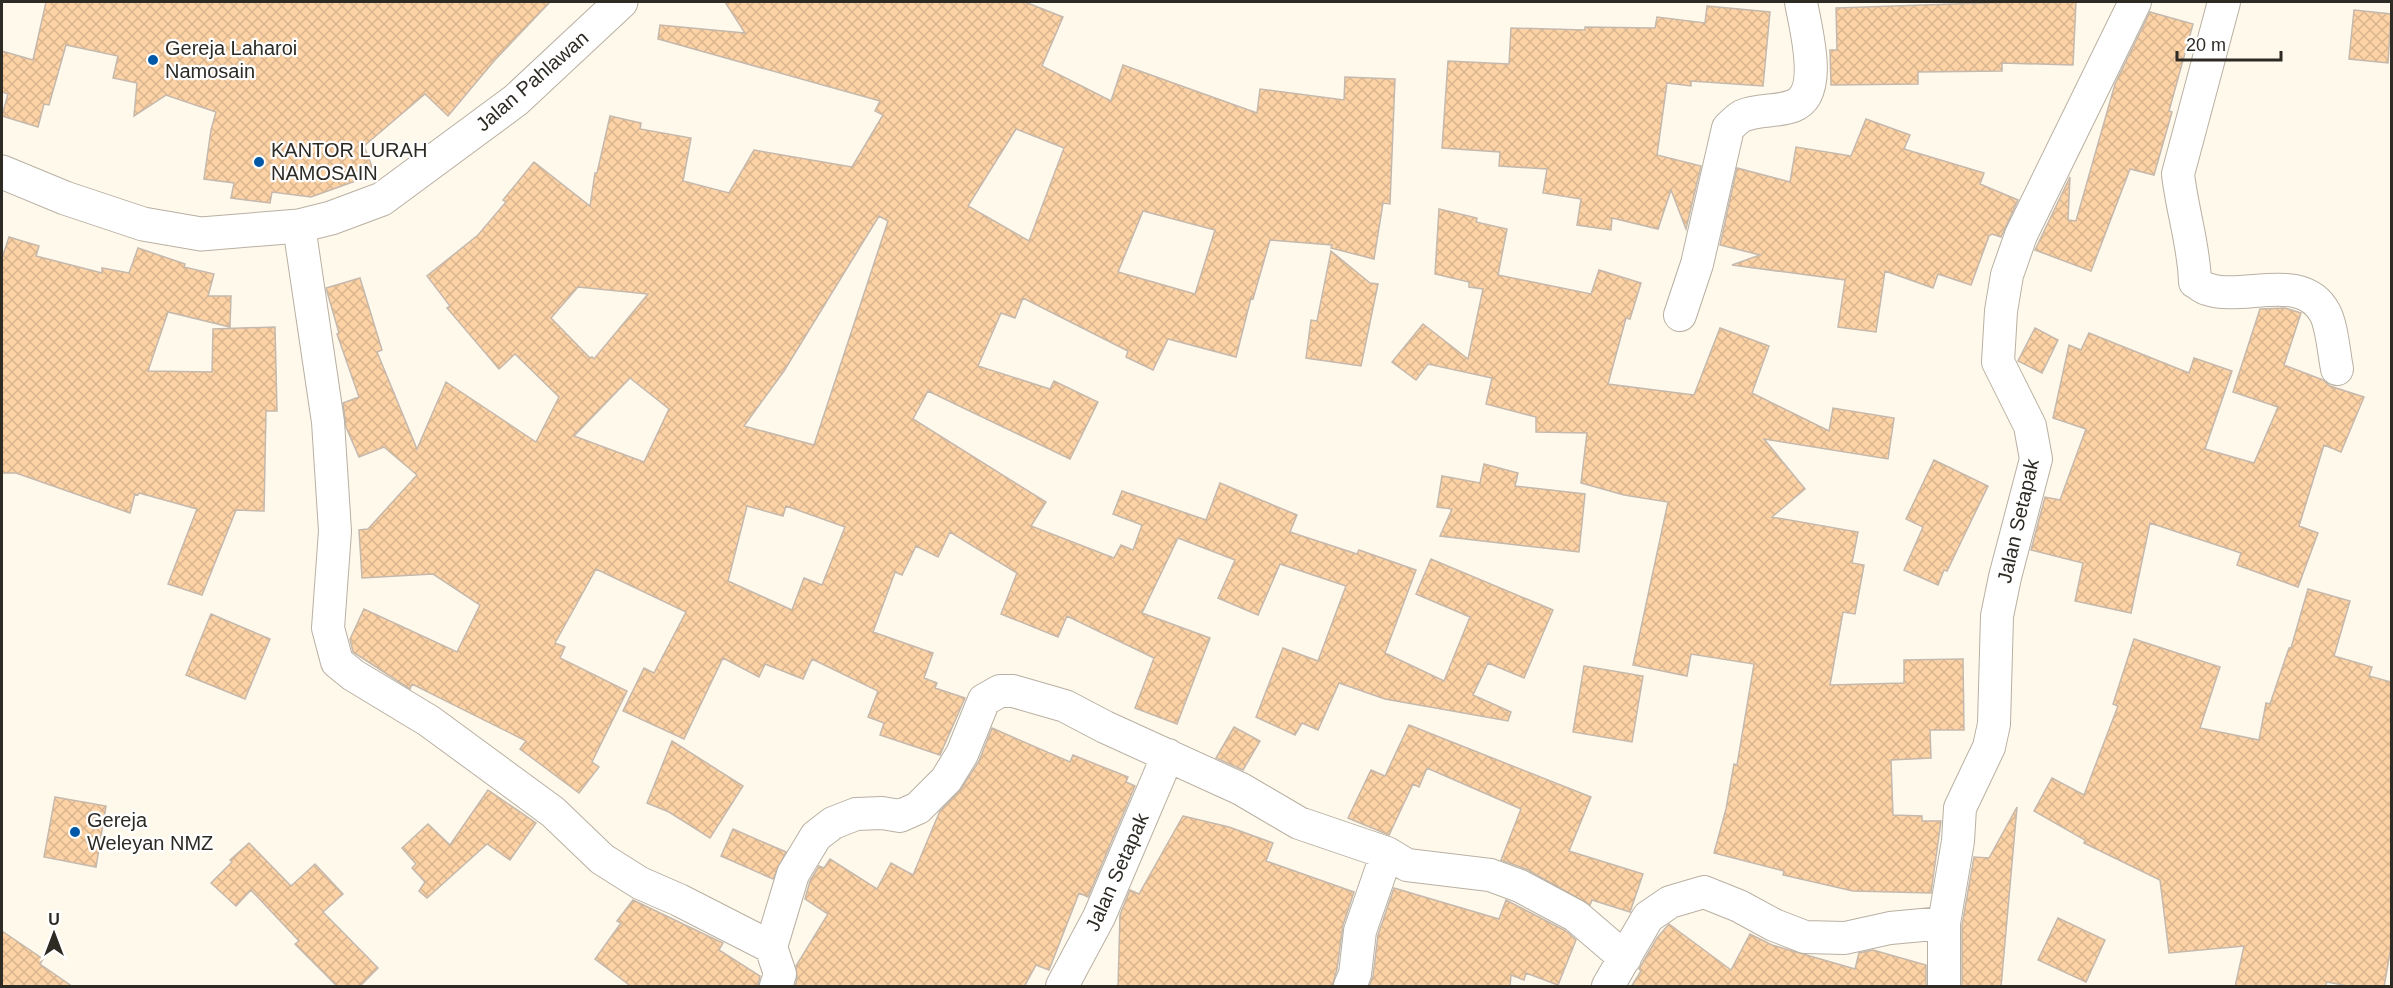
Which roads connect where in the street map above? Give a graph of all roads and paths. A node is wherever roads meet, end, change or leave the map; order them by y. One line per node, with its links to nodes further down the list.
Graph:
1 (621, 2): 6 (highway, Jalan Pahlawan)
2 (1801, 2): 7 (street)
3 (2134, 2): 11 (street, Jalan Setapak)
4 (2224, 2): 8 (street)
5 (2, 172): 6 (highway, Jalan Pahlawan)
6 (299, 226): 12 (street)
7 (1680, 315)
8 (2337, 369)
9 (1168, 755): 10 (street); 12 (street); 15 (street, Jalan Setapak)
10 (1387, 854): 13 (street); 16 (street)
11 (1944, 923): 13 (street); 18 (street, Jalan Setapak)
12 (771, 947): 14 (street)
13 (1625, 958): 17 (street)
14 (776, 987)
15 (1062, 987)
16 (1350, 987)
17 (1608, 987)
18 (1944, 987)

